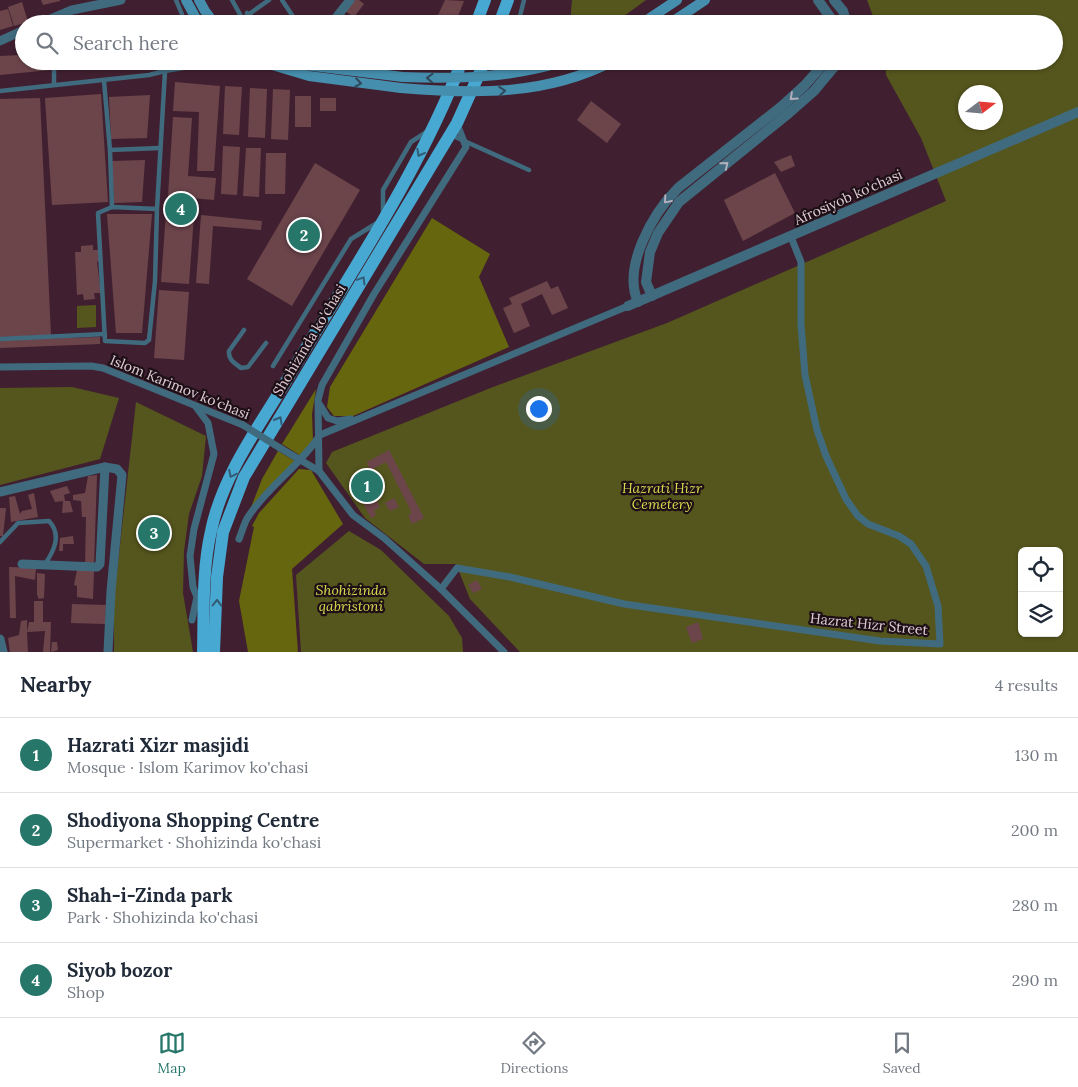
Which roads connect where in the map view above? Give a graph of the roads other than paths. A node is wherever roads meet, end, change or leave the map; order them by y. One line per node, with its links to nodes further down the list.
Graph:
1 (122, 0): 18 (street)
2 (176, 0): 19 (lane)
3 (186, 0): 20 (main road)
4 (199, 0): 21 (main road)
5 (232, 0): 22 (lane)
6 (269, 0): 16 (lane)
7 (282, 0): 23 (lane)
8 (350, 0): 24 (street)
9 (485, 0): 25 (main road)
10 (508, 0): 26 (main road)
11 (524, 0): 27 (lane)
12 (677, 0): 28 (main road)
13 (705, 0): 29 (main road)
14 (818, 0): 30 (street)
15 (834, 0): 31 (street)
16 (260, 2): 17 (lane)
17 (247, 14)
18 (63, 15)
19 (182, 15)
20 (194, 15)
21 (208, 15)
22 (240, 15)
23 (292, 15)
24 (338, 15)
25 (479, 15)
26 (502, 15)
27 (520, 15)
28 (654, 15)
29 (682, 15)
30 (829, 15)
31 (844, 15)
32 (15, 34): 33 (street)
33 (0, 41)
34 (54, 70): 47 (lane)
35 (171, 70): 44 (lane)
36 (289, 70): 45 (main road)
37 (325, 70): 45 (main road)
38 (458, 70): 57 (main road, Shohizinda ko'chasi, one-way to 57)
39 (482, 70): 50 (main road, Shohizinda ko'chasi)
40 (531, 70): 45 (main road, one-way to 45, bridge)
41 (591, 70): 45 (main road, one-way to 41, bridge)
42 (818, 70): 60 (street, one-way to 60)
43 (832, 70): 59 (street, one-way to 43)
44 (165, 71): 46 (lane); 52 (lane)
45 (339, 75)
46 (104, 81): 47 (lane); 53 (lane)
47 (54, 84): 48 (lane)
48 (0, 91)
49 (1078, 112): 58 (street, Afrosiyob ko'chasi)
50 (453, 129): 51 (street); 51 (lane); 85 (main road, Shohizinda ko'chasi, one-way to 50)
51 (464, 142): 54 (lane); 67 (street)
52 (160, 148): 53 (lane); 56 (lane)
53 (110, 150): 55 (lane)
54 (529, 170)
55 (112, 208): 56 (lane); 62 (lane)
56 (156, 209): 62 (lane)
57 (383, 220): 65 (lane); 84 (main road, Shohizinda ko'chasi, one-way to 84)
58 (791, 237): 59 (street, Afrosiyob ko'chasi); 79 (street, Hazrat Hizr Street)
59 (652, 296): 60 (street, Afrosiyob ko'chasi)
60 (633, 304): 69 (street)
61 (244, 330): 64 (lane)
62 (105, 334): 63 (lane)
63 (0, 339)
64 (266, 343)
65 (273, 366)
66 (0, 367): 68 (street, Islom Karimov ko'chasi)
67 (318, 400): 69 (street); 70 (street)
68 (194, 404): 71 (street, Islom Karimov ko'chasi, bridge); 80 (street)
69 (362, 418): 70 (street)
70 (320, 435): 71 (street); 73 (street)
71 (302, 459): 73 (street, Islom Karimov ko'chasi); 75 (street)
72 (104, 467): 74 (street); 78 (street); 83 (street)
73 (319, 471): 79 (street, Islom Karimov ko'chasi)
74 (0, 492)
75 (239, 538)
76 (0, 542): 78 (lane)
77 (22, 564): 78 (street)
78 (45, 564)
79 (442, 589): 86 (street, Islom Karimov ko'chasi)
80 (192, 620)
81 (0, 640): 82 (street)
82 (3, 652)
83 (108, 652)
84 (203, 652)
85 (214, 652)
86 (504, 652)

